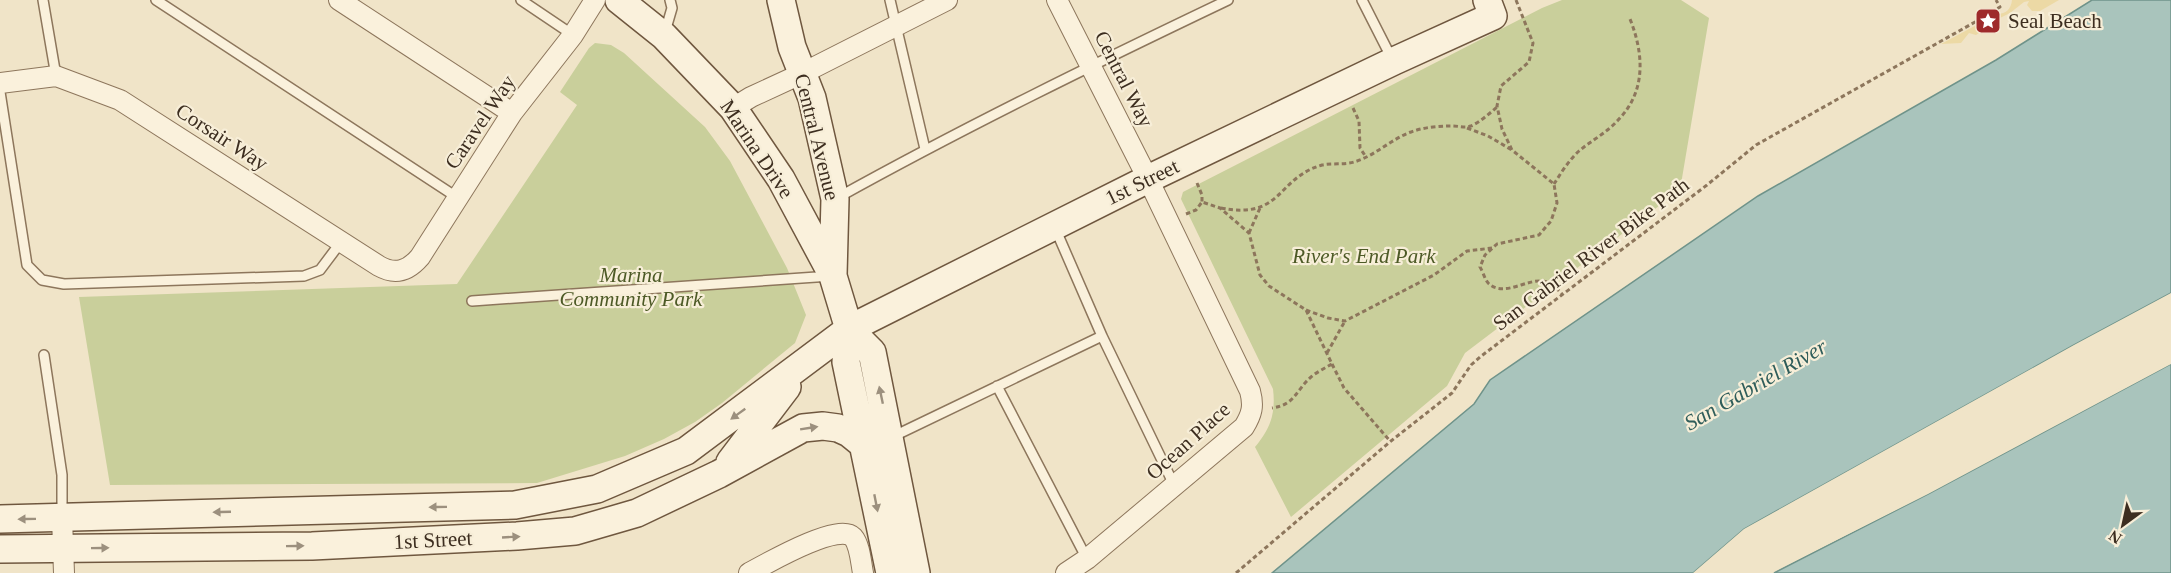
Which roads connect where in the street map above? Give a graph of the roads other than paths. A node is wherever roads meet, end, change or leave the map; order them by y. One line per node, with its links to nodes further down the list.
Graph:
1 (43, 0): 21 (lane)
2 (156, 0): 28 (lane)
3 (339, 0): 25 (street)
4 (521, 0): 16 (lane)
5 (595, 0): 16 (street, Caravel Way)
6 (619, 0): 17 (main road, Marina Drive)
7 (670, 0): 17 (lane)
8 (781, 0): 20 (main road, Central Avenue)
9 (890, 0): 15 (lane)
10 (947, 0): 15 (street)
11 (1057, 0): 19 (street, Central Way)
12 (1228, 0): 19 (lane)
13 (1362, 0): 18 (lane)
14 (1490, 8): 18 (main road, 1st Street)
15 (896, 25): 20 (street); 26 (lane)
16 (573, 35): 25 (street, Caravel Way)
17 (664, 36): 24 (main road, Marina Drive)
18 (1394, 61): 27 (main road, 1st Street)
19 (1090, 66): 26 (lane); 27 (street, Central Way)
20 (803, 73): 24 (street); 29 (main road, Central Avenue)
21 (56, 76): 22 (street, Corsair Way); 31 (street, Corsair Way)
22 (0, 83)
23 (0, 92): 31 (lane)
24 (733, 108): 33 (main road, Marina Drive)
25 (512, 113): 28 (street, Caravel Way)
26 (925, 149): 29 (lane)
27 (1148, 179): 30 (main road, 1st Street); 42 (street, Ocean Place)
28 (458, 198): 32 (street, Caravel Way)
29 (835, 199): 33 (main road, Central Avenue)
30 (1054, 227): 35 (main road, 1st Street); 36 (lane)
31 (341, 242): 32 (street, Corsair Way)
32 (406, 270)
33 (833, 276): 34 (lane); 35 (main road, Marina Drive)
34 (472, 301)
35 (849, 329): 38 (main road, 1st Street); 40 (main road, Marina Drive)
36 (1102, 336): 39 (lane); 42 (lane)
37 (44, 355): 43 (lane)
38 (802, 366): 41 (main road, 1st Street); 43 (main road, 1st Street, one-way to 43)
39 (997, 386): 40 (lane); 46 (lane)
40 (877, 442): 41 (main road, one-way to 40); 50 (main road, Marina Drive, one-way to 50); 51 (main road, Marina Drive)
41 (719, 474): 47 (main road, 1st Street, one-way to 41)
42 (1175, 487): 46 (street, Ocean Place)
43 (62, 518): 44 (main road, 1st Street, one-way to 44); 47 (street)
44 (0, 519)
45 (0, 549): 47 (main road, 1st Street)
46 (1087, 559): 52 (street, Ocean Place)
47 (63, 561)
48 (749, 573): 49 (street)
49 (863, 573)
50 (890, 573)
51 (916, 573)
52 (1066, 573)

